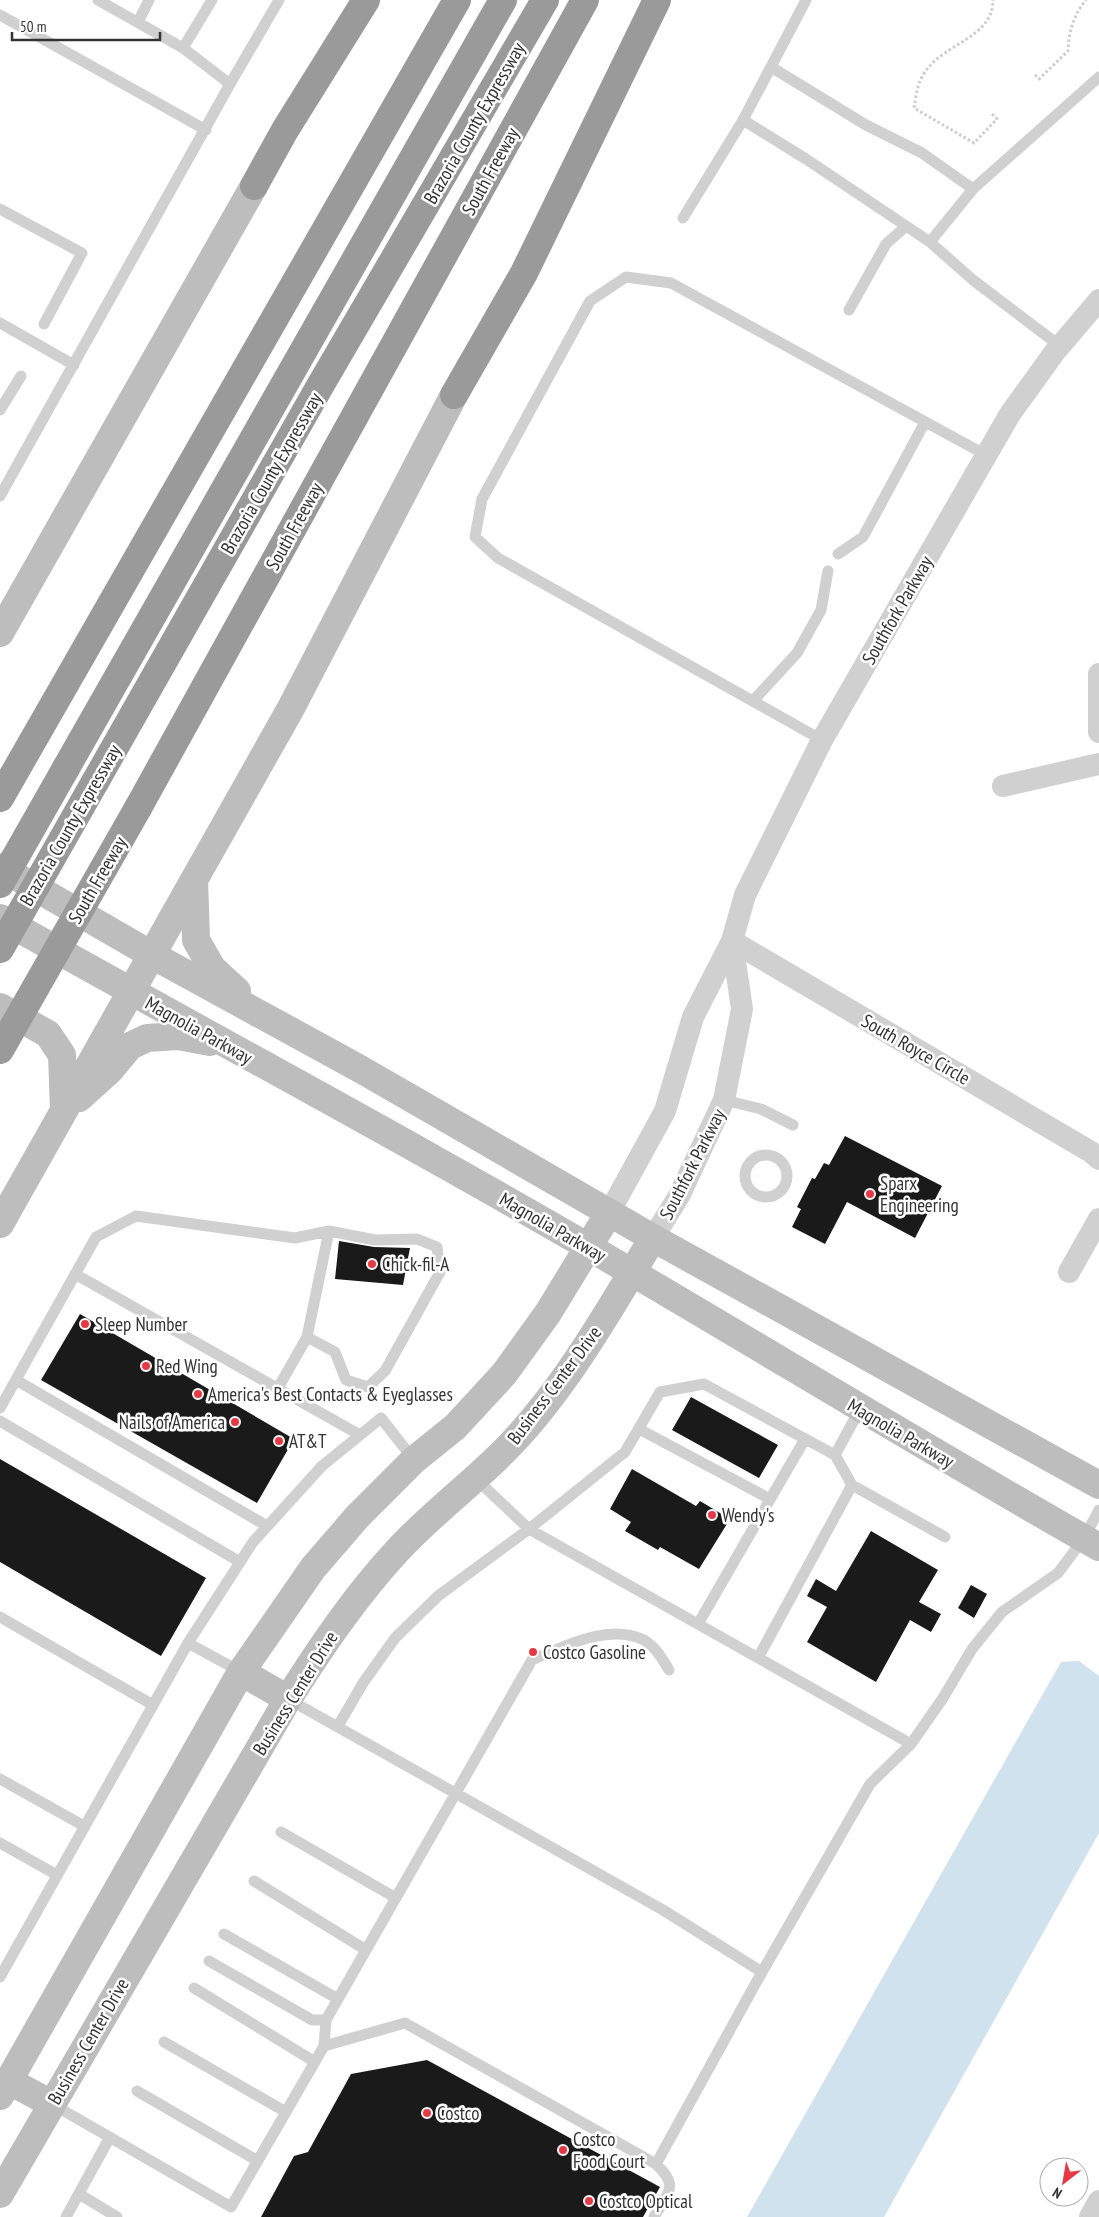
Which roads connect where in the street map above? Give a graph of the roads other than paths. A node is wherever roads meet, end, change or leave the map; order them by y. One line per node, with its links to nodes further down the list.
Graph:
1 (98, 0): 13 (lane)
2 (150, 0): 13 (lane)
3 (212, 0): 14 (lane)
4 (279, 0): 17 (lane)
5 (366, 0): 20 (highway)
6 (457, 0): 47 (highway)
7 (503, 0): 50 (highway, Brazoria County Expressway, bridge)
8 (545, 0): 53 (highway, Brazoria County Expressway, bridge)
9 (585, 0): 59 (highway, South Freeway, bridge)
10 (657, 0): 33 (highway)
11 (806, 0): 15 (lane)
12 (1, 19): 19 (lane)
13 (138, 22): 14 (lane)
14 (183, 48): 17 (lane)
15 (771, 67): 18 (lane); 21 (lane)
16 (1099, 77): 21 (lane)
17 (230, 84): 19 (lane)
18 (743, 120): 23 (lane); 24 (lane)
19 (206, 130): 31 (lane)
20 (254, 186): 40 (main road)
21 (973, 189): 25 (lane)
22 (0, 209): 29 (lane)
23 (683, 218)
24 (905, 227): 25 (lane); 27 (lane)
25 (930, 242): 30 (lane)
26 (1099, 300): 30 (street, Southfork Parkway)
27 (849, 310)
28 (0, 322): 31 (lane)
29 (44, 324)
30 (1060, 346): 36 (street, Southfork Parkway)
31 (74, 365): 37 (lane)
32 (21, 376): 34 (lane)
33 (454, 396): 49 (main road)
34 (0, 410)
35 (925, 422): 36 (lane); 38 (lane); 42 (lane)
36 (986, 455): 44 (street, Southfork Parkway)
37 (0, 496)
38 (838, 554)
39 (828, 571): 42 (lane)
40 (0, 633)
41 (1099, 674): 43 (street)
42 (753, 701): 44 (lane)
43 (1099, 732)
44 (822, 740): 52 (street, Southfork Parkway)
45 (1099, 764): 46 (street)
46 (1003, 786)
47 (0, 798)
48 (0, 868): 54 (main road)
49 (194, 880): 54 (main road); 57 (main road)
50 (0, 884)
51 (0, 918): 55 (main road, Magnolia Parkway)
52 (732, 941): 60 (street, Southfork Parkway); 63 (street, South Royce Circle); 64 (street, Southfork Parkway)
53 (0, 949)
54 (152, 954): 55 (main road); 57 (main road)
55 (130, 992): 58 (main road, Magnolia Parkway); 61 (main road)
56 (0, 1007): 61 (main road)
57 (262, 1015): 64 (main road)
58 (226, 1045): 61 (main road); 69 (main road, Magnolia Parkway)
59 (0, 1050)
60 (724, 1100): 62 (lane); 68 (street, Southfork Parkway)
61 (64, 1112): 66 (main road)
62 (793, 1125)
63 (1099, 1159)
64 (609, 1213): 68 (main road); 69 (main road)
65 (1099, 1218): 71 (street)
66 (0, 1224)
67 (329, 1231): 72 (lane); 73 (lane); 73 (lane)
68 (653, 1238): 70 (main road, Business Center Drive); 86 (main road)
69 (590, 1248): 70 (main road, Magnolia Parkway); 83 (main road)
70 (632, 1272): 77 (main road, Magnolia Parkway); 84 (main road, Business Center Drive)
71 (1069, 1272)
72 (75, 1274): 74 (lane); 75 (lane)
73 (307, 1337): 75 (lane)
74 (16, 1380): 76 (lane); 89 (lane)
75 (278, 1388): 80 (lane)
76 (0, 1408)
77 (860, 1409): 82 (lane); 92 (main road, Magnolia Parkway)
78 (0, 1421): 93 (lane)
79 (638, 1429): 81 (lane); 87 (lane); 90 (lane)
80 (360, 1435): 83 (lane); 89 (lane)
81 (805, 1439): 82 (lane); 87 (lane)
82 (835, 1455): 85 (lane)
83 (414, 1460): 99 (main road)
84 (474, 1477): 90 (lane); 100 (main road, Business Center Drive)
85 (852, 1485): 91 (lane); 97 (lane)
86 (1099, 1486)
87 (770, 1499): 95 (lane)
88 (1099, 1510): 92 (lane)
89 (267, 1526): 93 (lane)
90 (529, 1529): 95 (lane); 102 (lane)
91 (945, 1537)
92 (1091, 1542): 103 (lane)
93 (240, 1562): 96 (lane)
94 (0, 1618): 101 (lane)
95 (698, 1624): 97 (lane)
96 (188, 1643): 99 (lane); 101 (lane)
97 (758, 1658): 103 (lane)
98 (669, 1670): 105 (lane)
99 (240, 1672): 100 (main road); 123 (main road)
100 (288, 1699): 102 (lane); 125 (main road, Business Center Drive)
101 (154, 1705): 106 (lane)
102 (338, 1726): 105 (lane)
103 (911, 1744): 115 (lane)
104 (0, 1779): 106 (lane)
105 (455, 1795): 111 (lane); 115 (lane)
106 (84, 1826): 109 (lane)
107 (281, 1832): 111 (lane)
108 (0, 1843): 109 (lane)
109 (57, 1876): 116 (lane)
110 (254, 1881): 113 (lane)
111 (396, 1898): 113 (lane)
112 (224, 1934): 118 (lane)
113 (366, 1950): 118 (lane)
114 (209, 1961): 119 (lane)
115 (762, 1972): 129 (lane)
116 (0, 1977)
117 (194, 1988): 122 (lane)
118 (338, 1998): 119 (lane)
119 (326, 2020): 121 (lane)
120 (164, 2042): 126 (lane)
121 (324, 2046): 122 (lane); 129 (lane)
122 (315, 2062): 126 (lane)
123 (3, 2084): 125 (main road)
124 (137, 2091): 128 (lane)
125 (52, 2104): 127 (lane); 130 (main road, Business Center Drive)
126 (286, 2112): 128 (lane)
127 (110, 2137): 131 (lane); 133 (lane)
128 (258, 2161): 133 (lane)
129 (656, 2164): 136 (lane)
130 (0, 2194)
131 (79, 2194): 134 (lane); 135 (lane)
132 (1099, 2201): 137 (street)
133 (228, 2212)
134 (66, 2217)
135 (117, 2217)
136 (654, 2217)
137 (1090, 2217)

